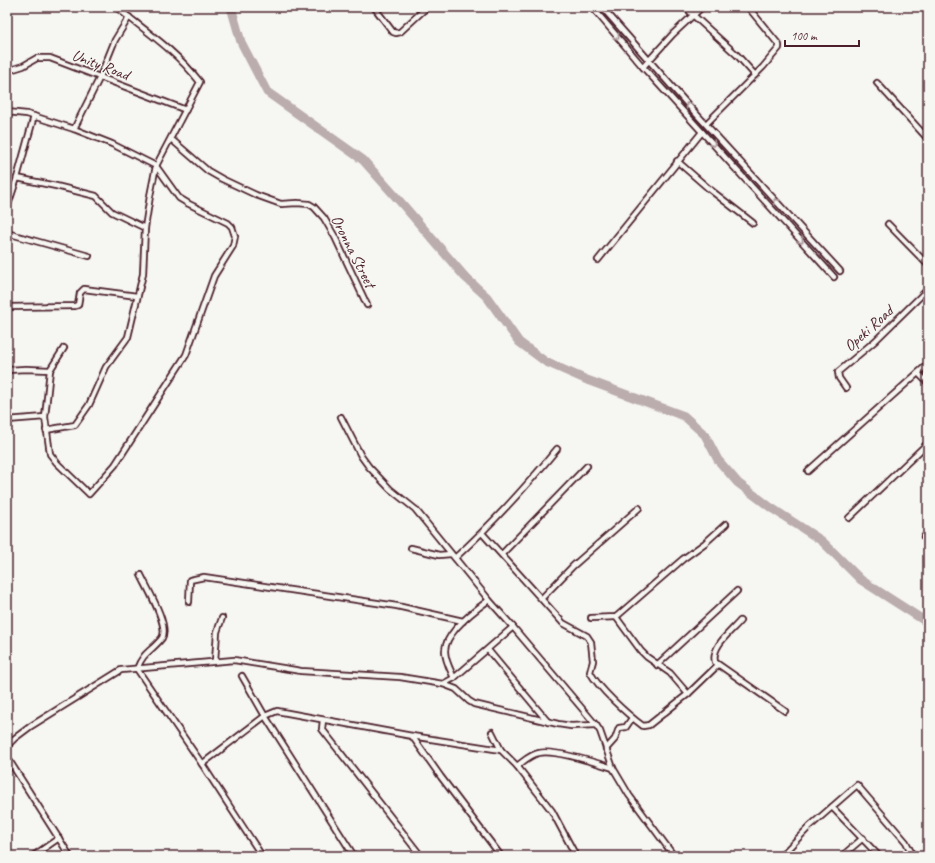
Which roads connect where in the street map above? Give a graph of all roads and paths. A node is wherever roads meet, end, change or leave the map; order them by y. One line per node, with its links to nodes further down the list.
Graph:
1 (116, 7): 10 (street)
2 (374, 7): 3 (street)
3 (427, 7)
4 (592, 7): 12 (street, one-way to 12)
5 (602, 7): 11 (street)
6 (686, 7): 9 (street)
7 (702, 7): 9 (street)
8 (748, 7): 14 (street)
9 (693, 15): 11 (street); 14 (street)
10 (129, 17): 15 (street); 17 (street)
11 (648, 60): 12 (street); 20 (street, one-way to 11)
12 (643, 67): 22 (street)
13 (7, 71): 15 (street, Unity Road)
14 (755, 75): 20 (street)
15 (100, 77): 17 (street, Unity Road); 21 (street)
16 (877, 83): 24 (street)
17 (186, 110): 23 (street)
18 (7, 112): 19 (street)
19 (34, 116): 21 (street); 27 (street)
20 (706, 124): 36 (street, one-way to 20)
21 (74, 129): 26 (street)
22 (702, 132): 25 (street); 37 (street, one-way to 37)
23 (171, 139): 26 (street); 40 (street, Oronna Street)
24 (928, 139)
25 (677, 162): 29 (street); 34 (street)
26 (156, 166): 31 (street); 52 (street)
27 (17, 178): 28 (street); 31 (street)
28 (7, 208)
29 (753, 223)
30 (888, 224): 35 (street)
31 (145, 228): 39 (street)
32 (7, 233): 33 (street)
33 (89, 256)
34 (598, 260)
35 (928, 265)
36 (840, 271)
37 (834, 277)
38 (928, 289): 48 (street, Opeki Road)
39 (137, 296): 41 (street); 52 (street)
40 (367, 305)
41 (7, 307)
42 (64, 348): 45 (street)
43 (928, 364): 46 (street)
44 (7, 370): 45 (street)
45 (50, 370): 49 (street)
46 (918, 373): 47 (street); 56 (street)
47 (928, 383)
48 (846, 388)
49 (45, 417): 51 (street); 52 (street)
50 (340, 417): 65 (street)
51 (7, 420)
52 (46, 430)
53 (928, 443): 58 (street)
54 (557, 449): 60 (street)
55 (587, 466): 64 (street)
56 (808, 471)
57 (639, 508): 68 (street)
58 (850, 518)
59 (726, 524): 71 (street)
60 (482, 532): 64 (street); 65 (street)
61 (928, 533): 62 (street)
62 (924, 537)
63 (411, 548): 65 (street)
64 (502, 554): 68 (street)
65 (453, 556): 69 (street)
66 (141, 575): 81 (street)
67 (737, 591): 79 (street)
68 (542, 598): 88 (street)
69 (489, 600): 74 (street); 76 (street)
70 (189, 602): 74 (street)
71 (616, 617): 73 (street); 79 (street)
72 (222, 618): 78 (street)
73 (591, 618)
74 (464, 621): 83 (street)
75 (740, 621): 80 (street)
76 (513, 627): 77 (street); 91 (street)
77 (488, 650): 83 (street); 90 (street)
78 (216, 661): 81 (street); 84 (street)
79 (657, 665): 85 (street)
80 (718, 665): 85 (street); 86 (street)
81 (137, 669): 94 (street); 98 (street)
82 (242, 676): 87 (street)
83 (454, 678): 84 (street)
84 (443, 684): 90 (street)
85 (688, 694): 88 (street)
86 (785, 711)
87 (265, 716): 89 (street); 98 (street); 107 (street)
88 (632, 718): 95 (street)
89 (323, 720): 93 (street); 108 (street)
90 (548, 722): 91 (street)
91 (596, 725): 95 (street)
92 (492, 732): 96 (street)
93 (412, 736): 96 (street); 109 (street)
94 (7, 749)
95 (606, 749): 100 (street)
96 (501, 750): 99 (street)
97 (7, 757): 102 (street)
98 (202, 764): 106 (street)
99 (517, 766): 100 (street); 110 (street)
100 (613, 768): 111 (street)
101 (832, 807): 103 (street); 112 (street); 115 (street)
102 (59, 838): 104 (street); 105 (street)
103 (863, 838): 113 (street); 114 (street)
104 (33, 856)
105 (70, 856)
106 (262, 856)
107 (354, 856)
108 (421, 856)
109 (501, 856)
110 (575, 856)
111 (674, 856)
112 (781, 856)
113 (842, 856)
114 (879, 856)
115 (913, 856)

